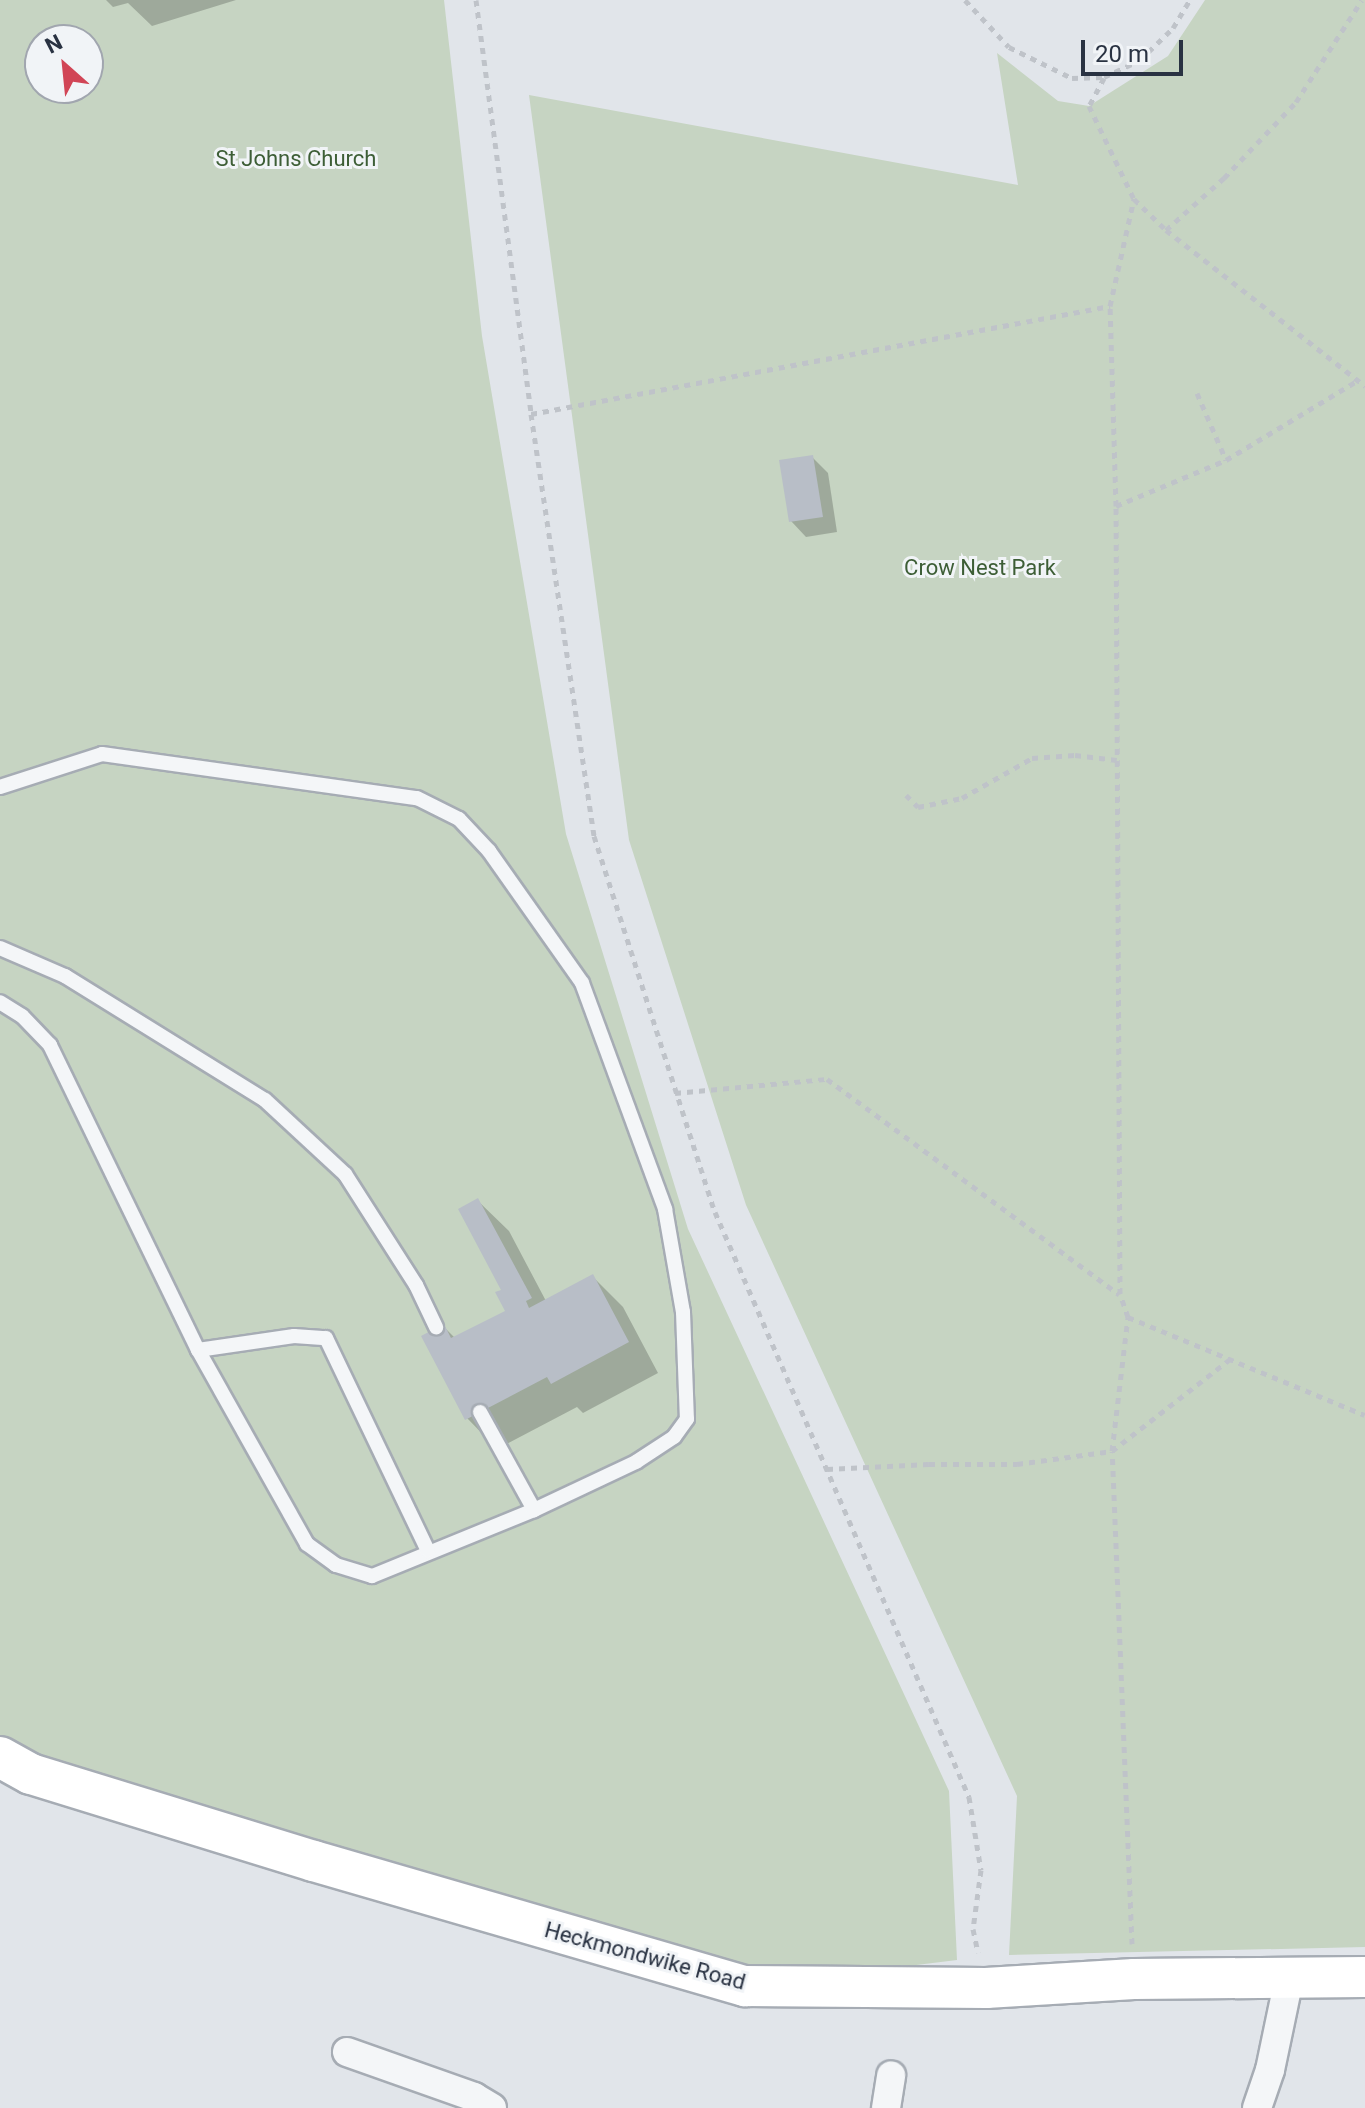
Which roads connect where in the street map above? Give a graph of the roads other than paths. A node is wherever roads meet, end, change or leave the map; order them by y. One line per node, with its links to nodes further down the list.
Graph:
1 (0, 787): 7 (lane)
2 (0, 948): 4 (lane)
3 (0, 1002): 5 (lane)
4 (436, 1327)
5 (198, 1350): 8 (lane); 8 (lane)
6 (480, 1412): 7 (lane)
7 (534, 1510): 8 (lane)
8 (428, 1551)
9 (0, 1757): 11 (main road, Heckmondwike Road)
10 (1365, 1977): 11 (main road, Heckmondwike Road)
11 (1289, 1979): 16 (street)
12 (347, 2052): 14 (street)
13 (891, 2075): 15 (street)
14 (492, 2108)
15 (886, 2108)
16 (1257, 2108)

